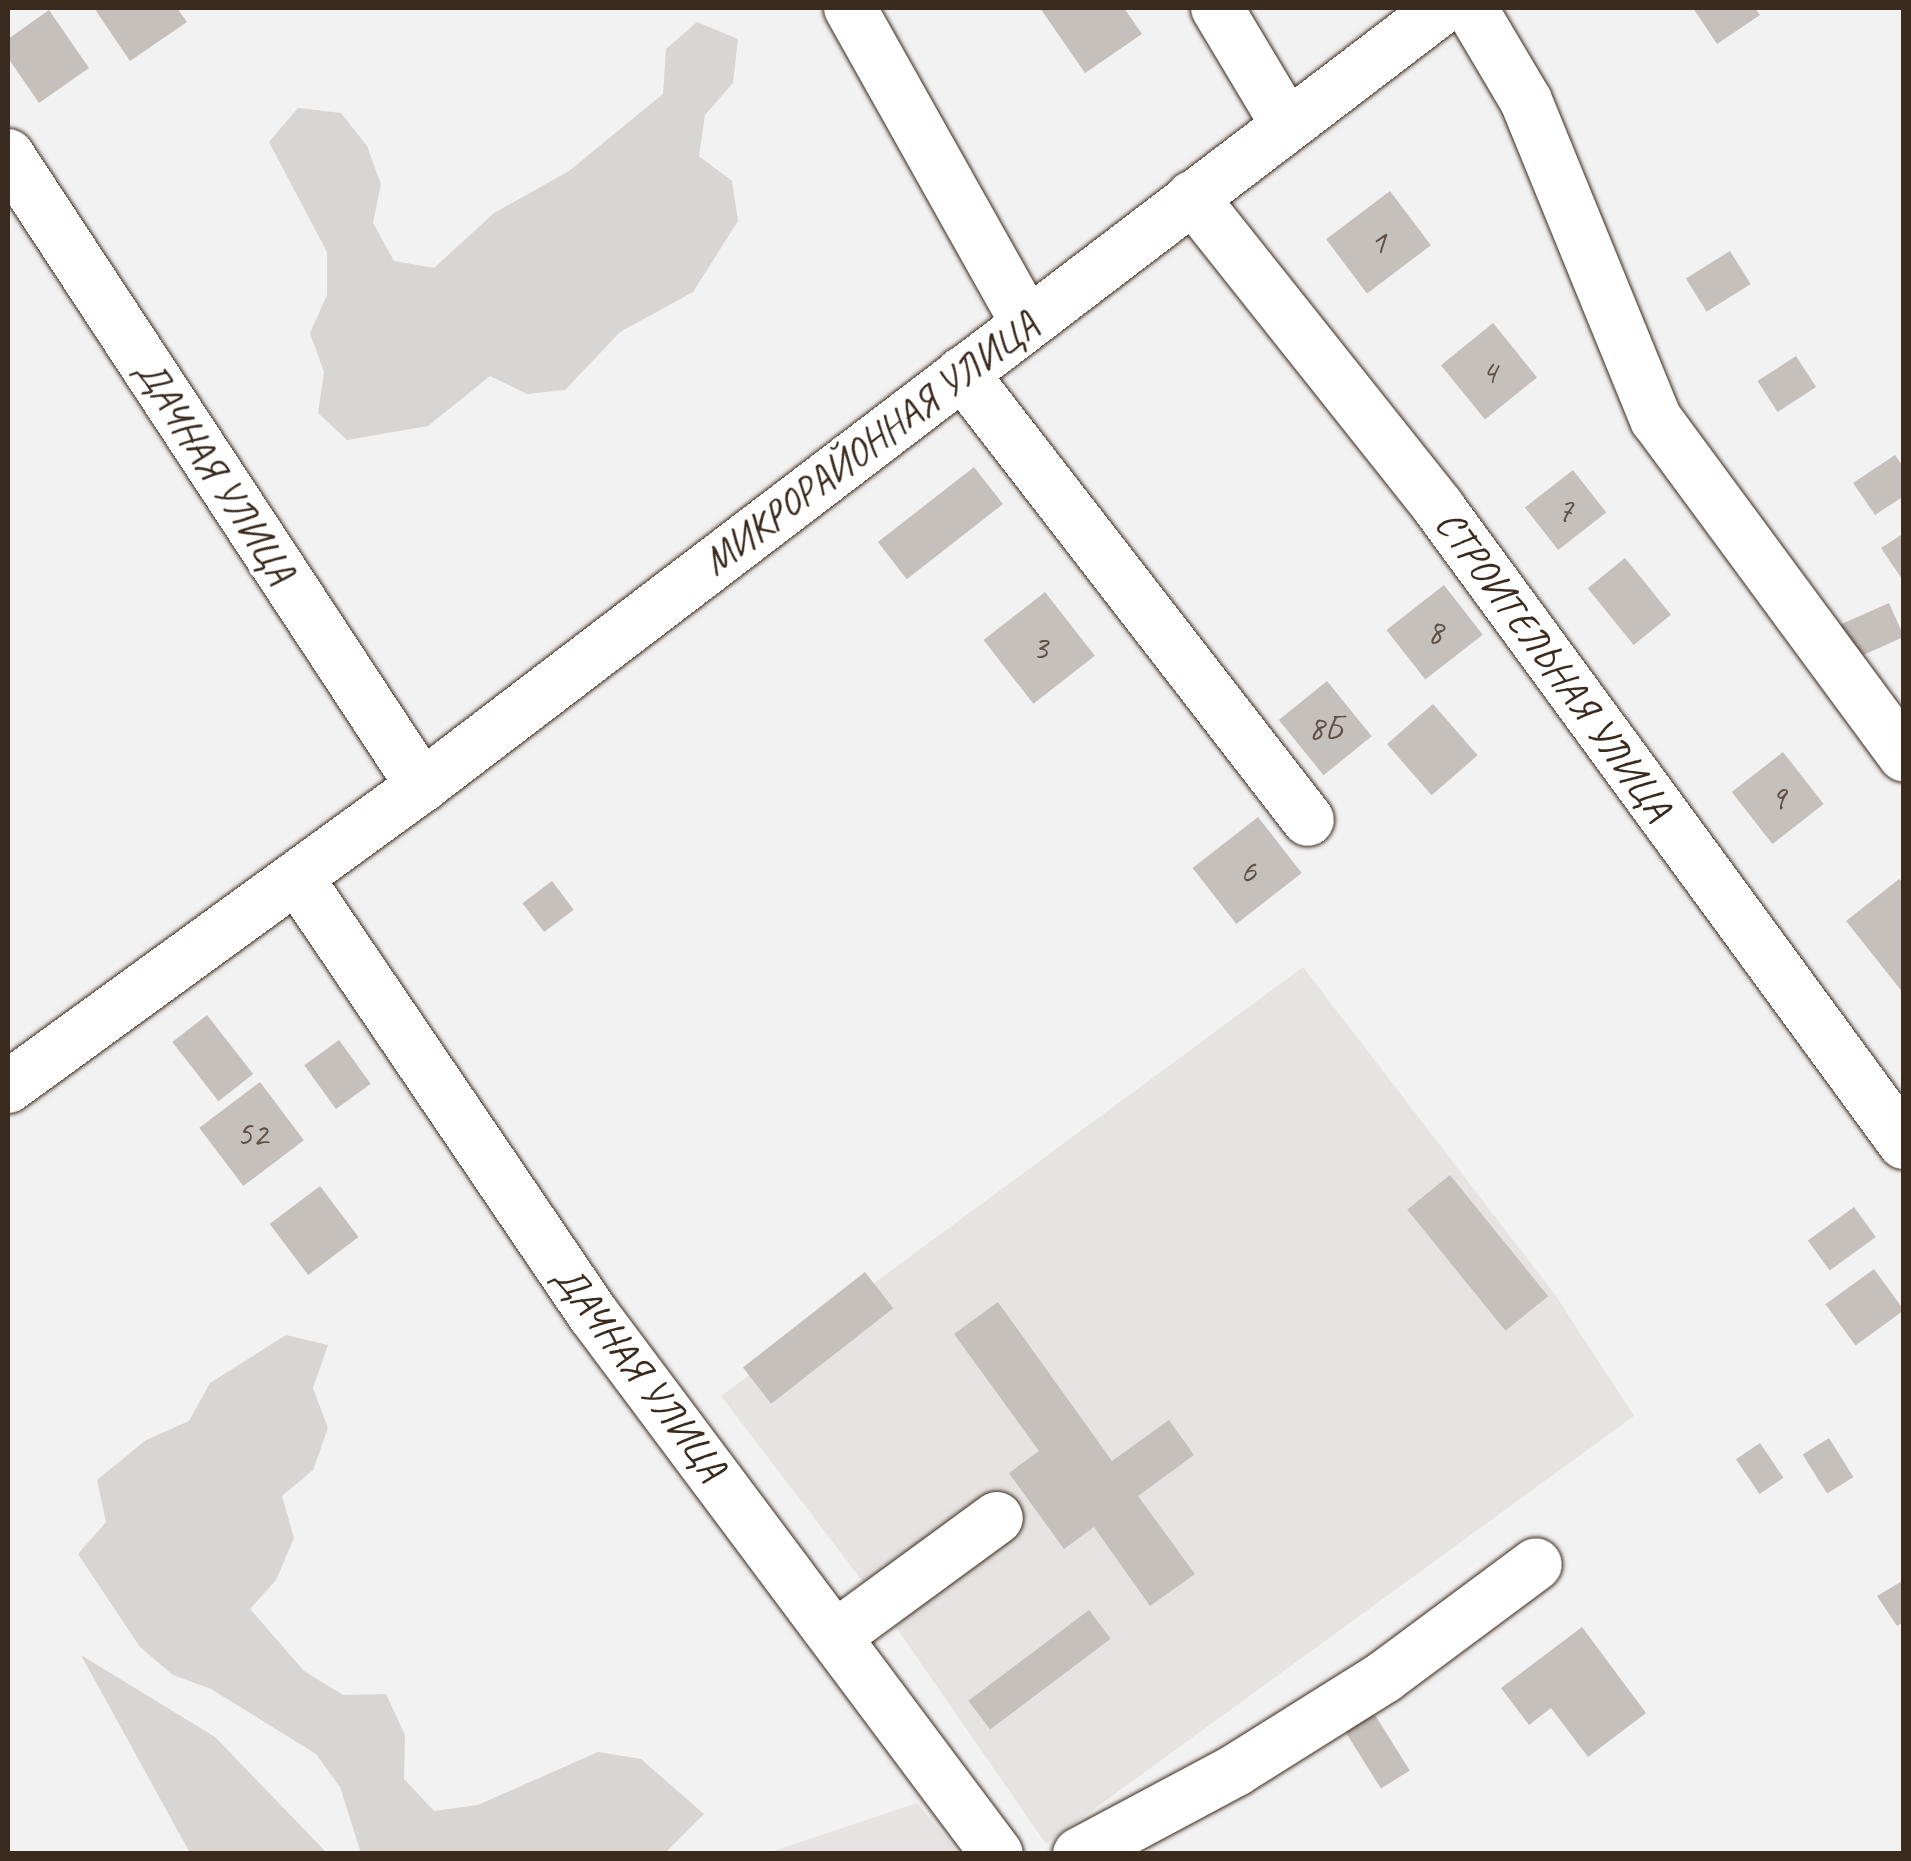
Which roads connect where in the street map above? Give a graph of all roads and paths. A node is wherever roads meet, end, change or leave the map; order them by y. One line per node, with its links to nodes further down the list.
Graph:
1 (850, 8): 8 (street)
2 (1217, 8): 5 (street)
3 (1442, 8): 5 (street, МИКРОРАЙОННАЯ УЛИЦА)
4 (1471, 8): 10 (street)
5 (1287, 125): 7 (street, МИКРОРАЙОННАЯ УЛИЦА)
6 (8, 155): 11 (street, ДАЧНАЯ УЛИЦА)
7 (1192, 197): 8 (street, МИКРОРАЙОННАЯ УЛИЦА); 15 (street, СТРОИТЕЛЬНАЯ УЛИЦА)
8 (1027, 323): 9 (street, МИКРОРАЙОННАЯ УЛИЦА)
9 (962, 373): 11 (street, МИКРОРАЙОННАЯ УЛИЦА); 12 (street)
10 (1904, 755)
11 (422, 786): 13 (street, МИКРОРАЙОННАЯ УЛИЦА)
12 (1308, 820)
13 (298, 879): 14 (street, МИКРОРАЙОННАЯ УЛИЦА); 18 (street, ДАЧНАЯ УЛИЦА)
14 (8, 1087)
15 (1904, 1143)
16 (997, 1518): 18 (street)
17 (1536, 1564): 20 (street)
18 (837, 1635): 19 (street, ДАЧНАЯ УЛИЦА)
19 (982, 1850)
20 (1079, 1854)

